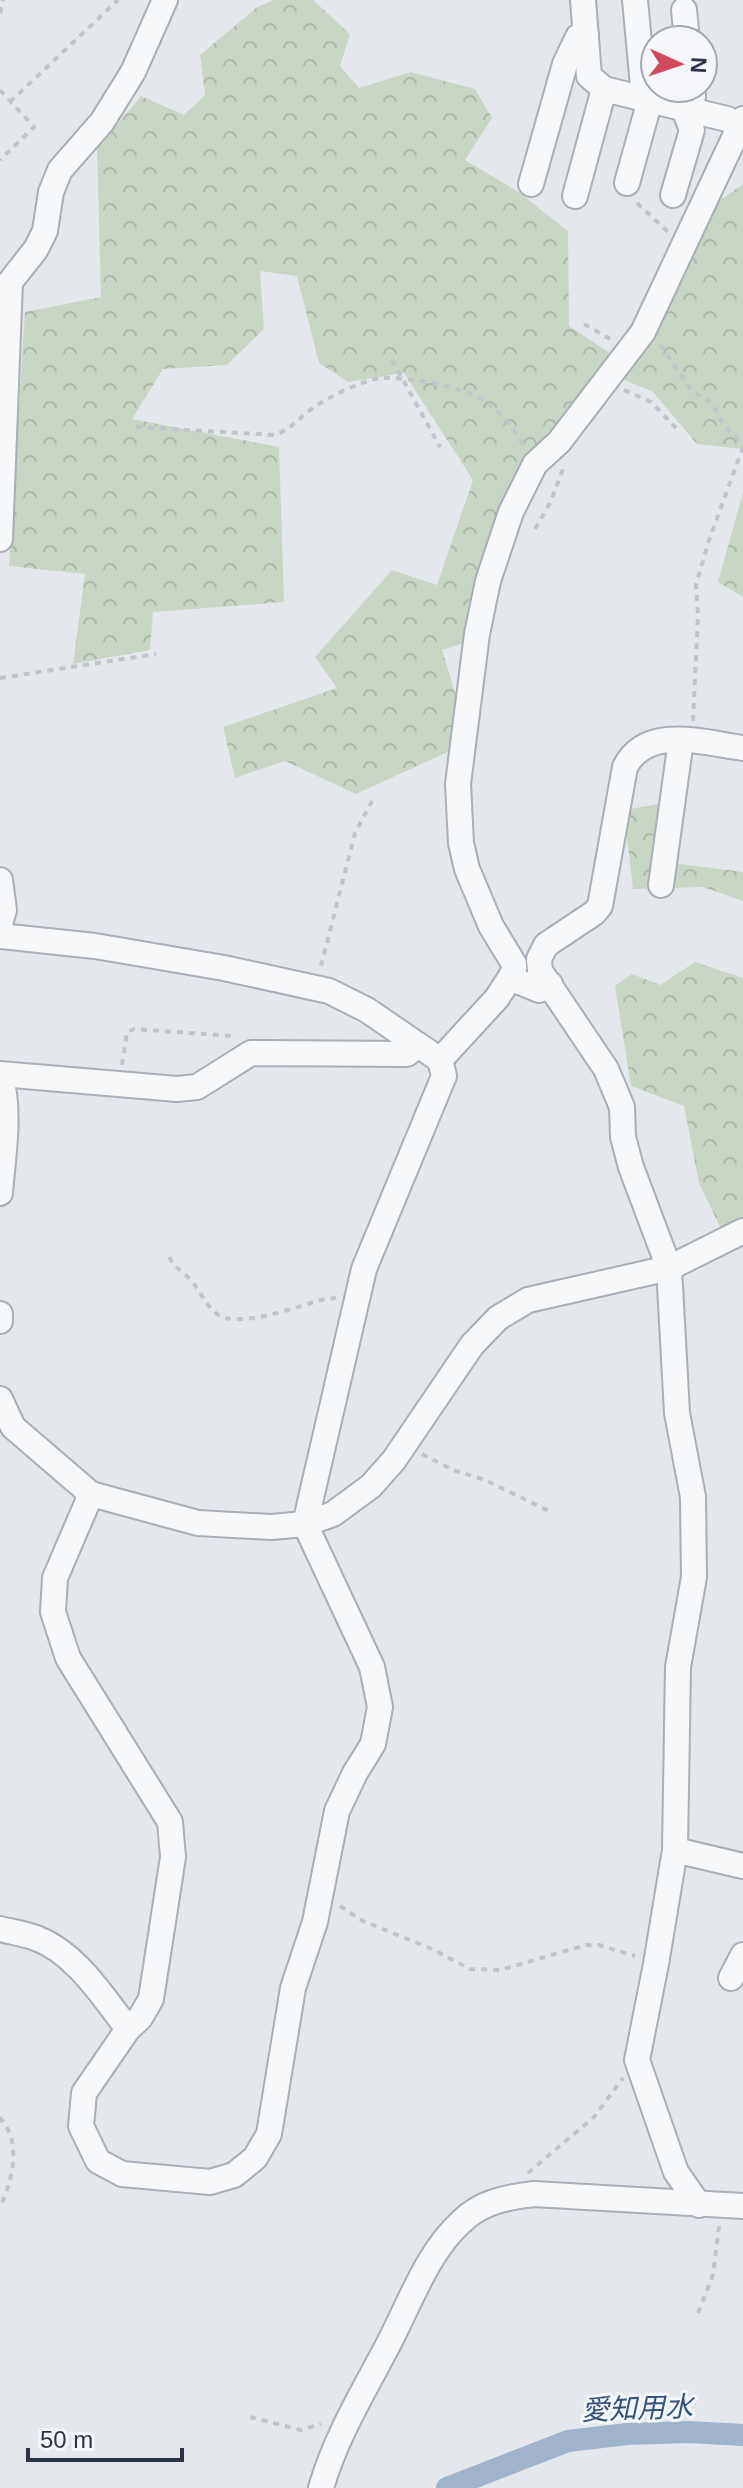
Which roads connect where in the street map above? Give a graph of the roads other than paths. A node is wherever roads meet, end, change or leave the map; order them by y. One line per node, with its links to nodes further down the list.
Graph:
1 (165, 0): 19 (street)
2 (583, 0): 6 (street)
3 (635, 0): 7 (street)
4 (684, 10): 5 (street)
5 (685, 24)
6 (586, 36): 8 (street); 9 (street)
7 (639, 43)
8 (551, 69): 9 (street); 15 (street)
9 (597, 83): 10 (street); 18 (street)
10 (639, 97)
11 (644, 104): 16 (street)
12 (689, 104): 17 (street)
13 (699, 104): 14 (street)
14 (742, 122): 26 (street)
15 (531, 184)
16 (631, 191)
17 (673, 195)
18 (575, 196)
19 (0, 539)
20 (686, 741): 21 (street); 23 (street); 27 (street)
21 (743, 748)
22 (0, 880): 24 (street)
23 (661, 885)
24 (0, 924)
25 (0, 936): 28 (street)
26 (510, 978): 27 (street); 29 (street)
27 (550, 984): 33 (street)
28 (418, 1045): 29 (street); 30 (street)
29 (440, 1060): 38 (street)
30 (0, 1074): 31 (street)
31 (0, 1193)
32 (743, 1231): 33 (street)
33 (669, 1268): 38 (street); 39 (street)
34 (0, 1314): 35 (street)
35 (0, 1321)
36 (0, 1399): 37 (street)
37 (91, 1494): 38 (street); 44 (street)
38 (305, 1524): 44 (street)
39 (675, 1850): 40 (street); 45 (street)
40 (743, 1866)
41 (0, 1929): 44 (street)
42 (743, 1955): 43 (street)
43 (731, 1978)
44 (128, 2029)
45 (721, 2206): 46 (street)
46 (321, 2488)

